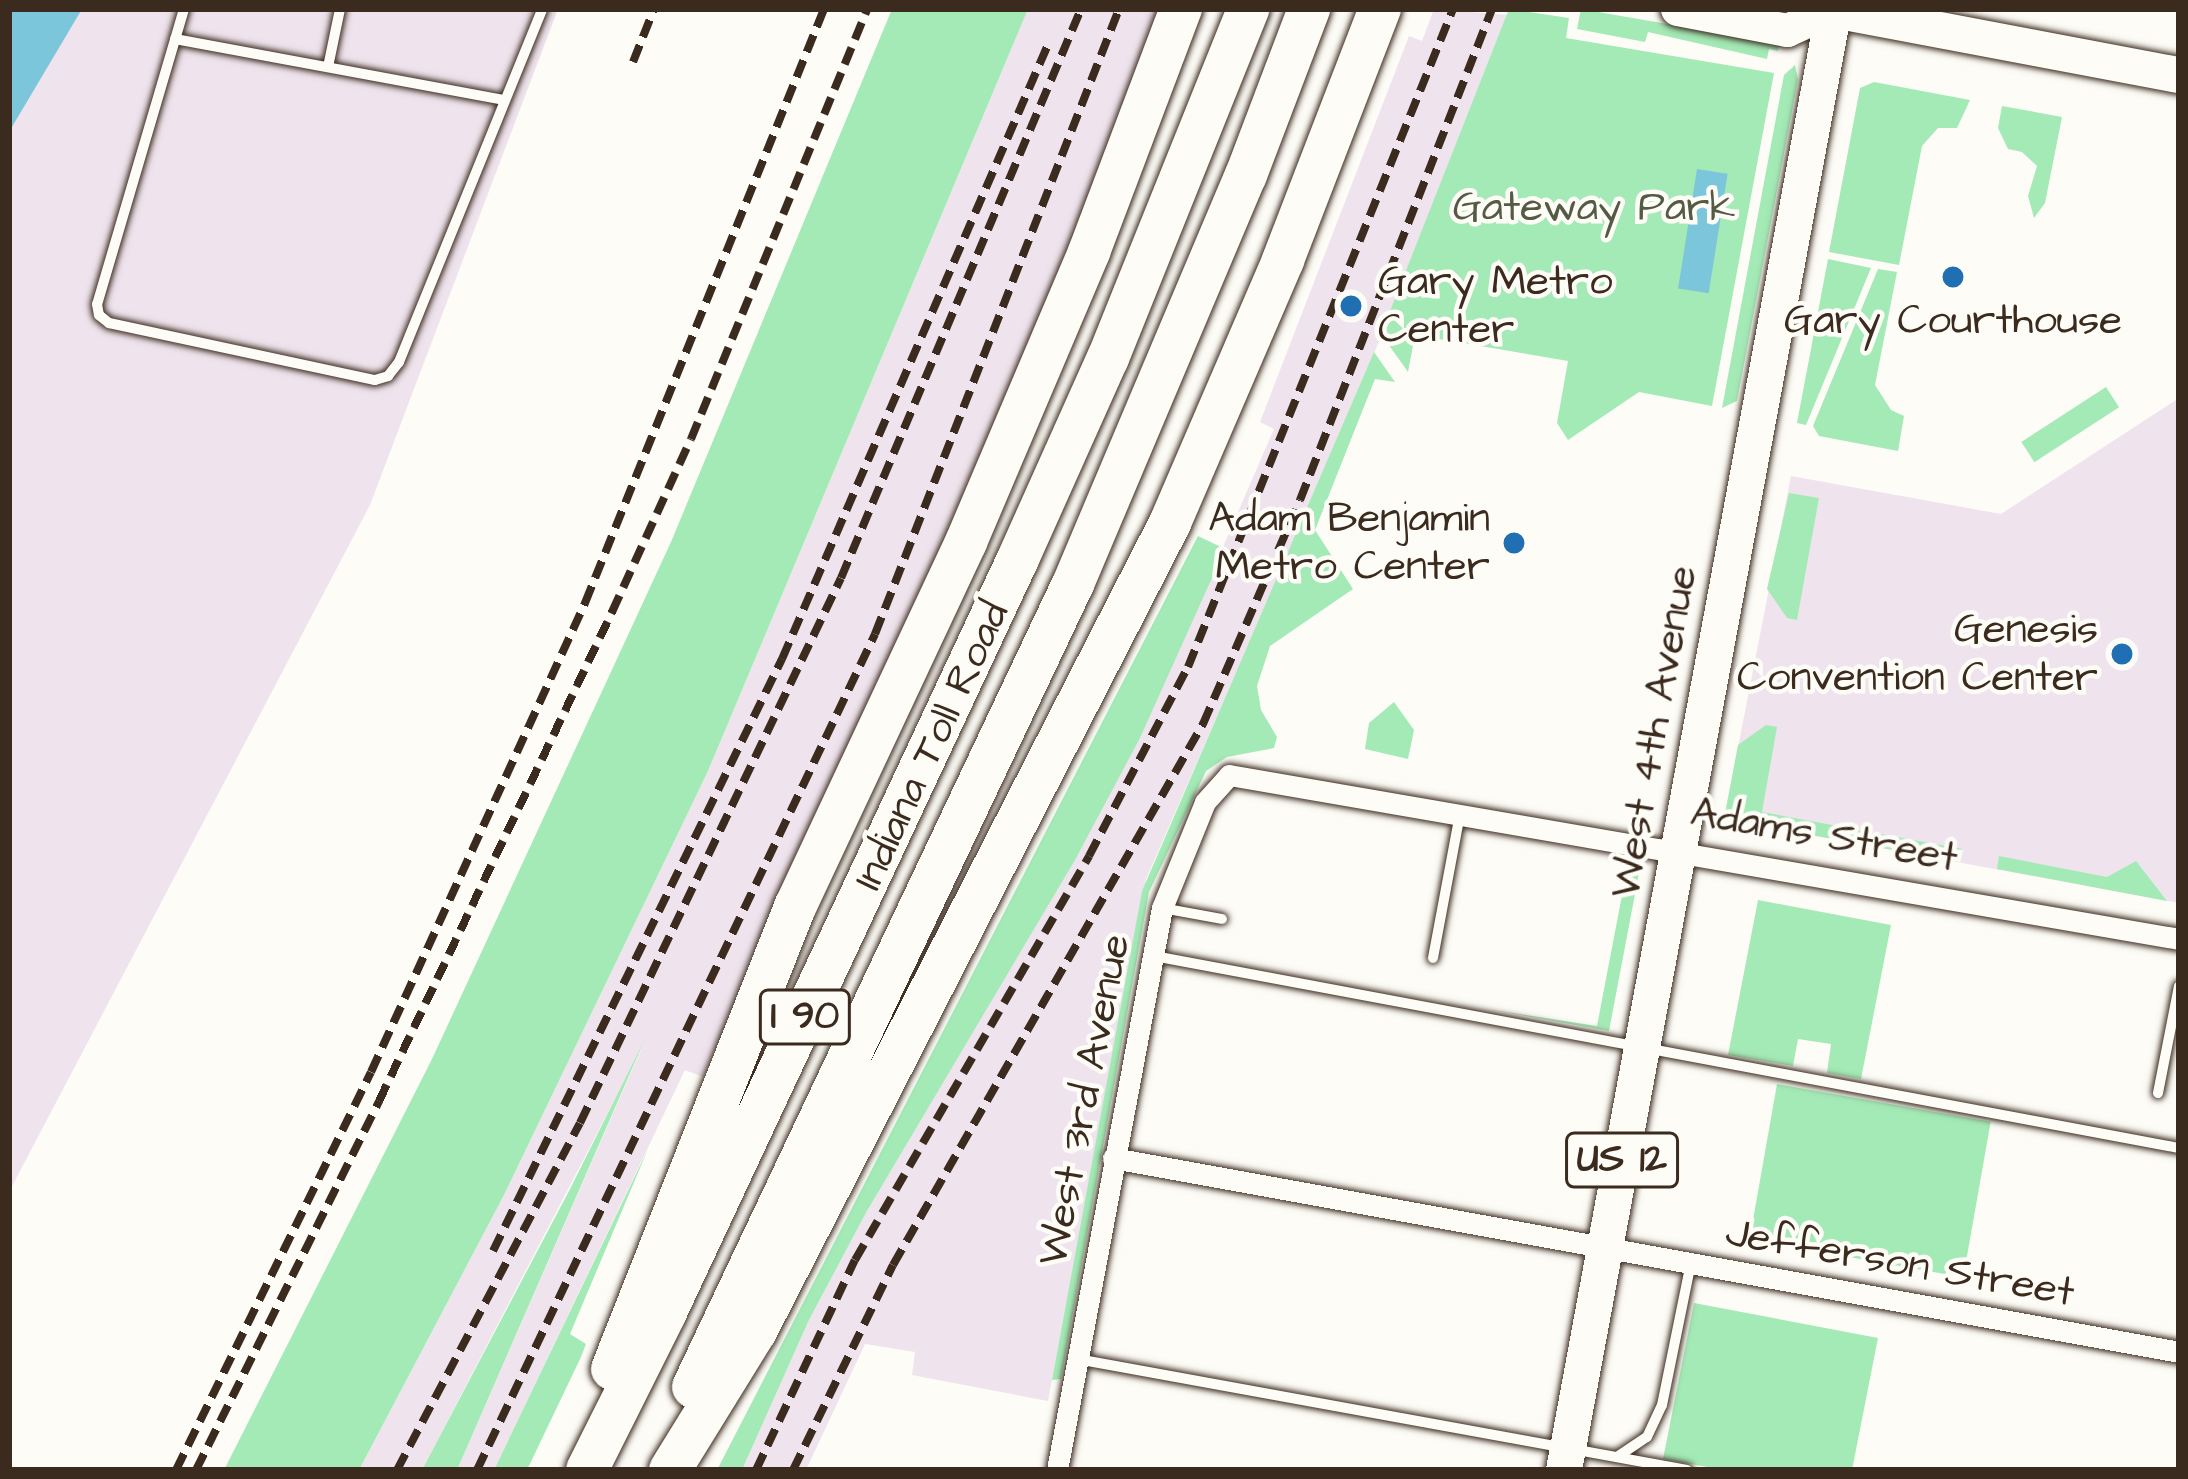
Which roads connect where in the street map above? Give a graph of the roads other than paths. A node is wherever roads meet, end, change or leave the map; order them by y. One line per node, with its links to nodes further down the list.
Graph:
1 (184, 9): 10 (lane)
2 (340, 9): 11 (lane)
3 (542, 9): 13 (lane)
4 (1181, 9): 33 (highway)
5 (1248, 9): 34 (highway, Indiana Toll Road / I 90)
6 (1310, 9): 35 (highway, Indiana Toll Road / I 90)
7 (1380, 9): 36 (highway)
8 (1677, 9): 9 (main road)
9 (1834, 10): 12 (main road); 16 (main road, West 4th Avenue / US 12)
10 (175, 39): 11 (lane); 13 (lane)
11 (328, 68): 13 (lane)
12 (2179, 75)
13 (503, 100)
14 (1243, 774): 15 (street, Adams Street); 17 (street, West 3rd Avenue)
15 (1461, 814): 16 (street, Adams Street); 21 (lane)
16 (1680, 850): 19 (street, Adams Street); 23 (main road, West 4th Avenue / US 12)
17 (1162, 908): 18 (lane); 20 (street, West 3rd Avenue)
18 (1222, 919)
19 (2179, 939)
20 (1150, 956): 23 (lane); 26 (street, West 3rd Avenue)
21 (1433, 958)
22 (2179, 986): 24 (lane)
23 (1642, 1051): 25 (lane); 27 (main road, West 4th Avenue / US 12)
24 (2158, 1093)
25 (2179, 1148)
26 (1113, 1158): 27 (street, Jefferson Street); 30 (street, West 3rd Avenue)
27 (1605, 1250): 28 (street, Jefferson Street); 32 (main road, West 4th Avenue / US 12)
28 (1690, 1267): 29 (street, Jefferson Street); 31 (lane)
29 (2179, 1352)
30 (1077, 1359): 32 (lane); 37 (street, West 3rd Avenue)
31 (1617, 1457): 32 (lane); 38 (lane)
32 (1566, 1459)
33 (574, 1470)
34 (587, 1470)
35 (650, 1470)
36 (670, 1470)
37 (1057, 1470)
38 (1687, 1470)

